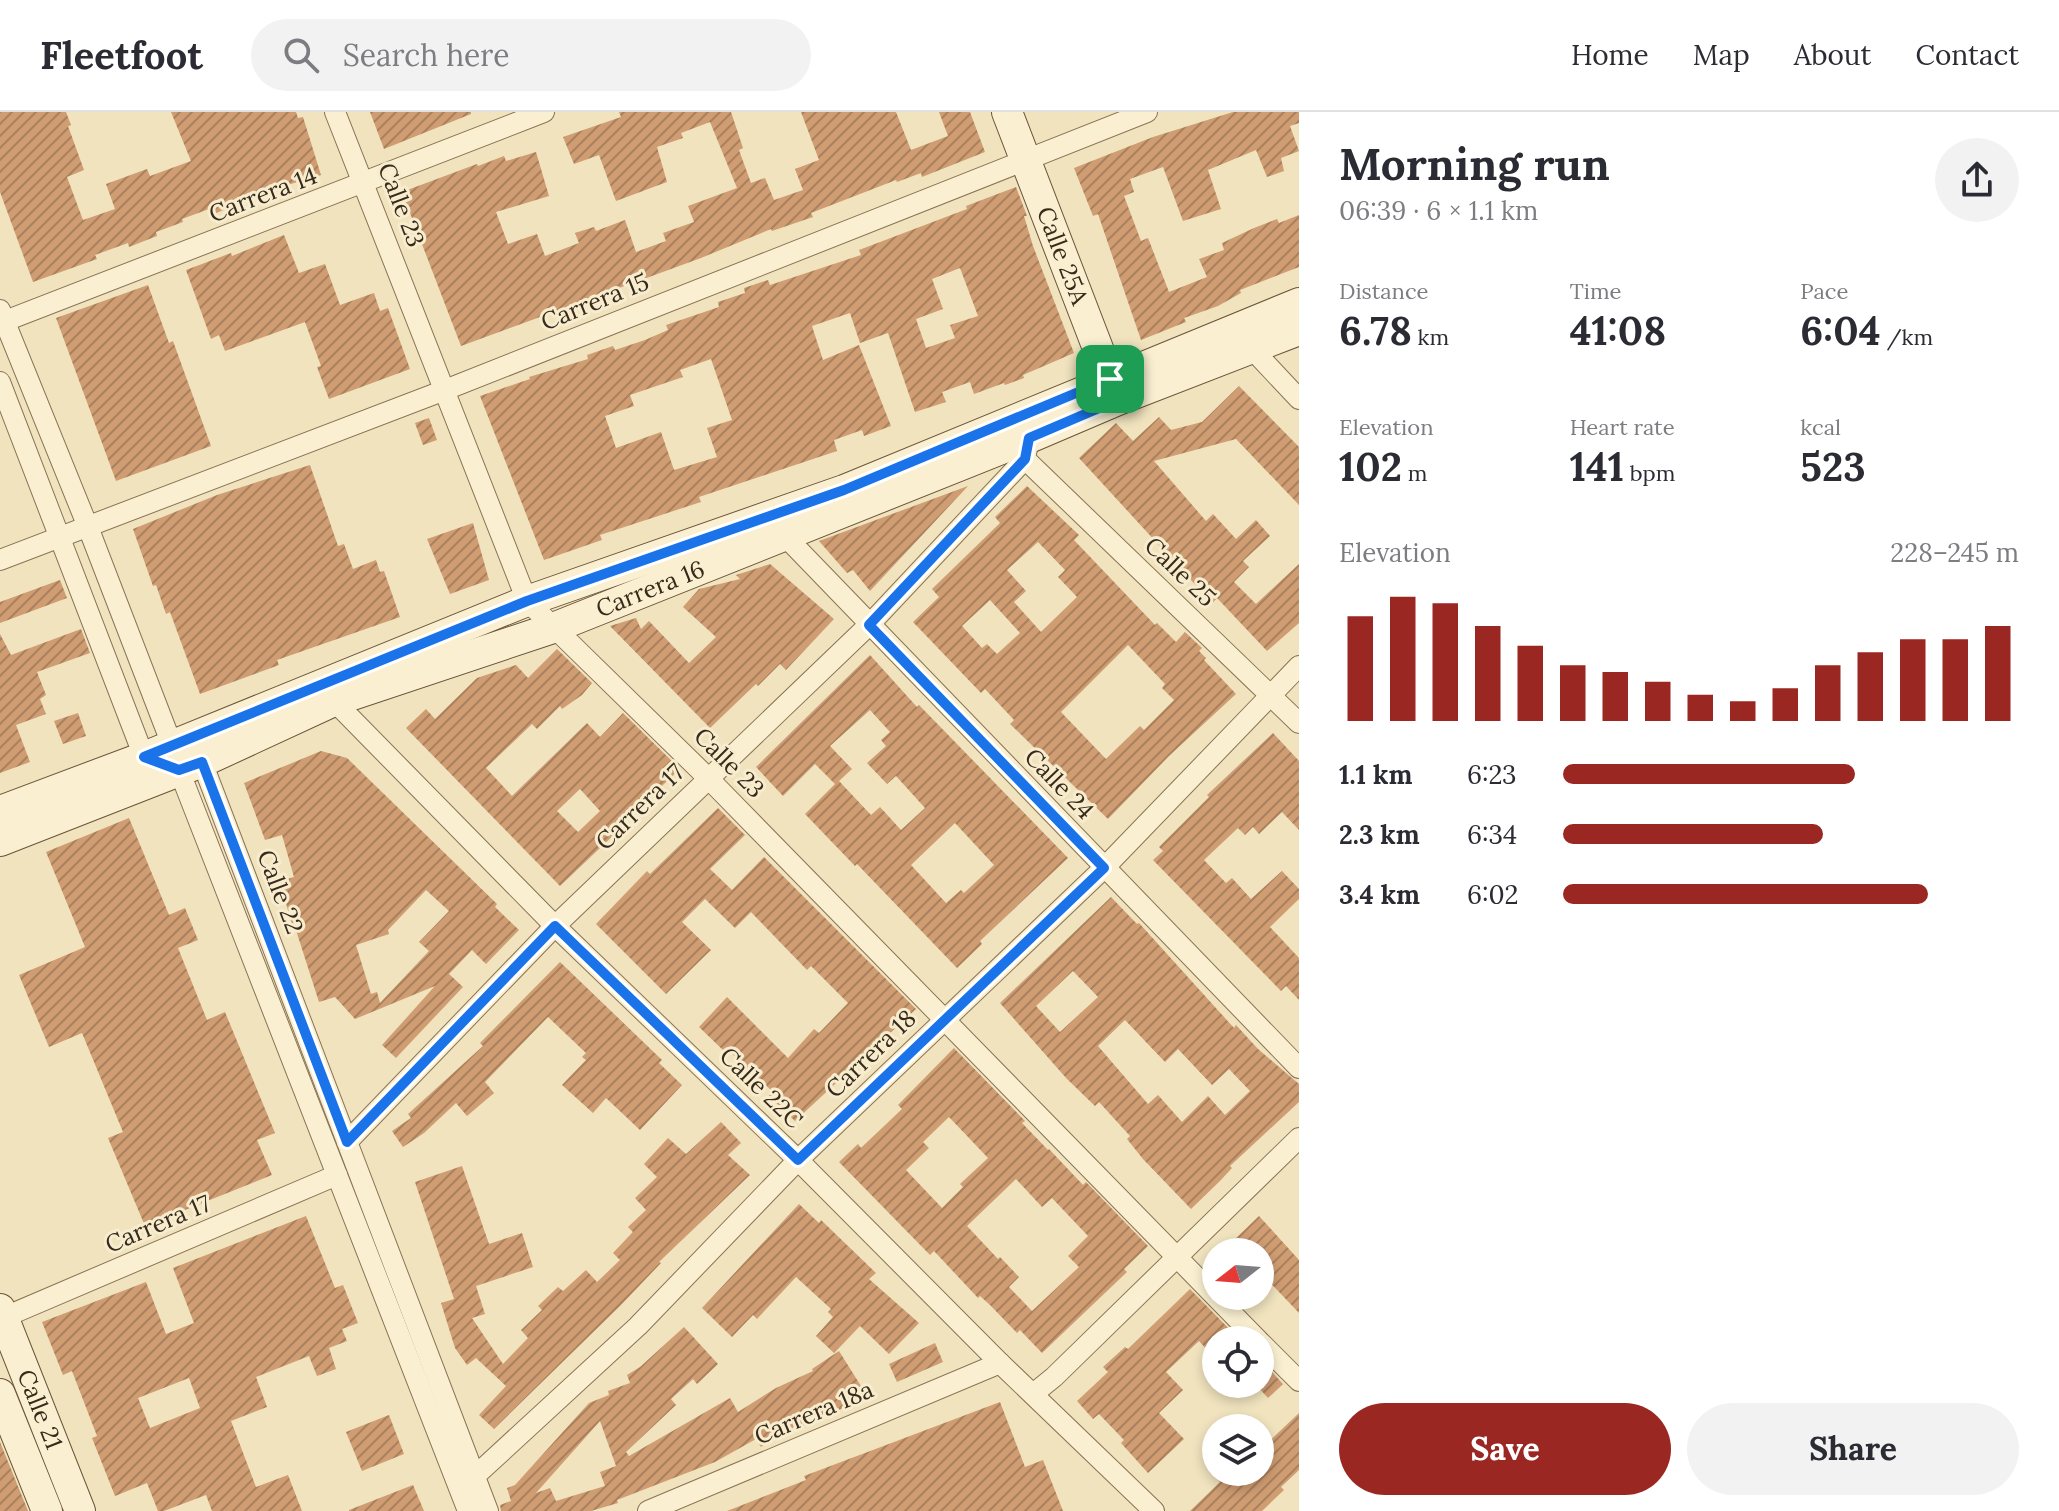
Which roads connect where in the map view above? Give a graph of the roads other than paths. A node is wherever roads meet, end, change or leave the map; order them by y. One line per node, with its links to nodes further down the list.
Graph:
1 (335, 112): 7 (street, Calle 23)
2 (544, 112): 7 (street, Carrera 14)
3 (1007, 112): 6 (street, Calle 25A)
4 (1024, 112): 6 (street, Calle 25A)
5 (1147, 112): 6 (street, Carrera 15)
6 (1032, 156): 13 (street, Calle 25A); 14 (street, Carrera 15)
7 (365, 183): 9 (street, Carrera 14); 14 (street, Calle 23)
8 (1299, 303): 13 (street, Carrera 16)
9 (1, 318): 17 (street, Calle 22)
10 (1299, 330): 11 (street, Carrera 16)
11 (1252, 349): 13 (street, Carrera 16); 15 (street)
12 (0, 382): 19 (street)
13 (1121, 386): 16 (street, Carrera 16); 21 (street, Carrera 16)
14 (445, 390): 17 (street, Carrera 15); 21 (street, Calle 23)
15 (1299, 399)
16 (1027, 449): 18 (street, Carrera 16); 22 (street, Carrera 17); 25 (street, Calle 25)
17 (88, 527): 19 (street, Carrera 15); 29 (street, Calle 22)
18 (784, 535): 22 (street, Calle 24); 23 (street, Carrera 16)
19 (62, 539): 20 (street, Carrera 15); 28 (street)
20 (0, 560)
21 (527, 601): 23 (street, Calle 23); 29 (street, Carrera 16)
22 (869, 625): 30 (street, Carrera 17); 33 (street, Calle 24)
23 (553, 628): 26 (street, Carrera 16); 30 (street, Calle 23)
24 (1299, 666): 25 (street, Carrera 18)
25 (1272, 694): 27 (street, Calle 25); 33 (street, Carrera 18)
26 (334, 701): 29 (street, Carrera 16); 34 (street, Calle 22C)
27 (1299, 723)
28 (144, 757): 29 (street, Carrera 16); 31 (street, Carrera 16)
29 (184, 759): 32 (street, Carrera 16); 38 (street, Calle 22); 40 (street, Calle 22)
30 (707, 777): 34 (street, Carrera 17); 35 (street, Calle 23)
31 (0, 811)
32 (0, 841)
33 (1104, 868): 35 (street, Carrera 18); 36 (street, Calle 24)
34 (555, 926): 38 (street, Carrera 17); 39 (street, Calle 22C)
35 (945, 1019): 39 (street, Carrera 18); 41 (street, Calle 23)
36 (1299, 1068)
37 (1299, 1138): 41 (street)
38 (347, 1142): 49 (street, Calle 22)
39 (798, 1160): 45 (street, Calle 22C); 49 (street, Carrera 18)
40 (337, 1175): 42 (street, Carrera 17); 52 (street, Calle 22)
41 (1177, 1259): 43 (street, Calle 23); 48 (street)
42 (1, 1315): 51 (street, Calle 21)
43 (1244, 1326)
44 (1274, 1356): 46 (street, Calle 23)
45 (1000, 1363): 48 (street, Calle 22C); 54 (street, Carrera 18a)
46 (1299, 1381)
47 (0, 1394): 50 (street, Calle 21)
48 (1033, 1394): 55 (street, Calle 22C)
49 (475, 1476): 53 (street, Calle 22)
50 (47, 1511)
51 (80, 1511)
52 (468, 1511)
53 (488, 1511)
54 (648, 1511)
55 (1154, 1511)

